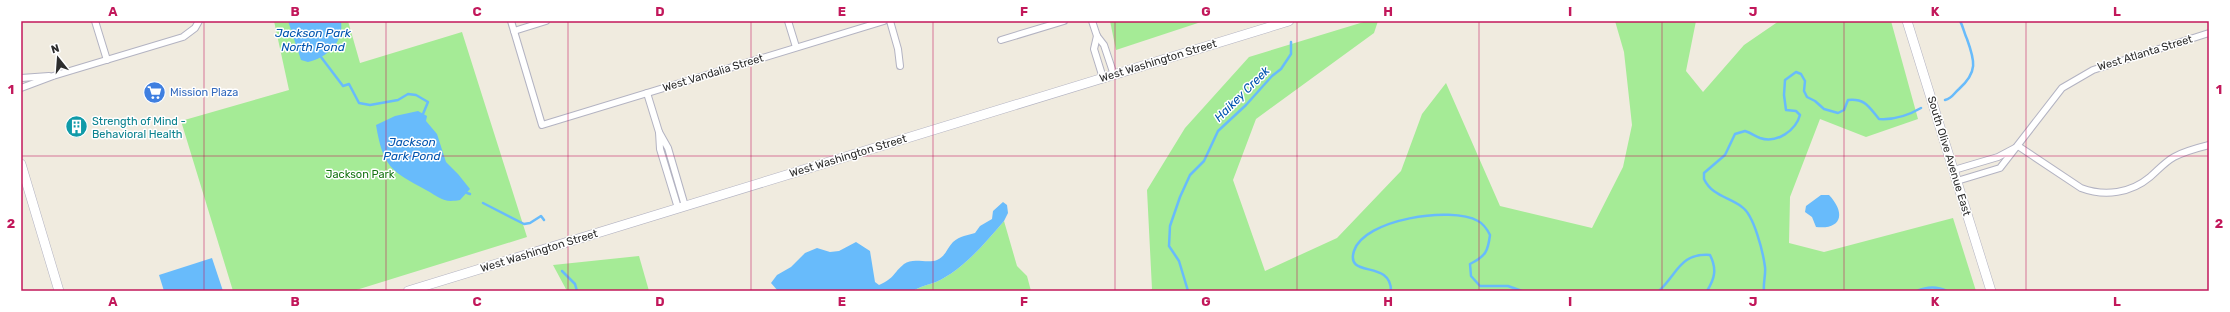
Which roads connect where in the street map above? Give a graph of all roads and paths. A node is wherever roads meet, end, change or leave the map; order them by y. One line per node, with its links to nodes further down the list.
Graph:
1 (95, 21): 17 (street)
2 (199, 21): 17 (street)
3 (511, 21): 12 (street)
4 (546, 21): 12 (street)
5 (788, 21): 16 (street)
6 (884, 21): 16 (street, West Vandalia Street)
7 (890, 21): 18 (street)
8 (1064, 21): 15 (street)
9 (1092, 21): 14 (street)
10 (1289, 21): 19 (main road, West Washington Street)
11 (1907, 21): 28 (main road, South Olive Avenue East)
12 (514, 31): 24 (street, West Vandalia Street)
13 (2209, 33): 26 (street, West Atlanta Street)
14 (1097, 36): 19 (street); 22 (street)
15 (1001, 40)
16 (796, 47): 24 (street, West Vandalia Street)
17 (107, 60): 20 (street)
18 (900, 66)
19 (1114, 75): 22 (main road, West Washington Street)
20 (52, 76): 21 (street); 23 (street)
21 (21, 78)
22 (1103, 78): 30 (main road, West Washington Street)
23 (21, 88)
24 (647, 93): 30 (street)
25 (2209, 145): 26 (street)
26 (2018, 146): 28 (street); 29 (street, West Atlanta Street)
27 (21, 164): 31 (main road)
28 (1954, 170): 29 (main road, South Olive Avenue East)
29 (1957, 182): 33 (main road, South Olive Avenue East)
30 (682, 207): 32 (main road, West Washington Street)
31 (59, 291)
32 (408, 291)
33 (1991, 291)

